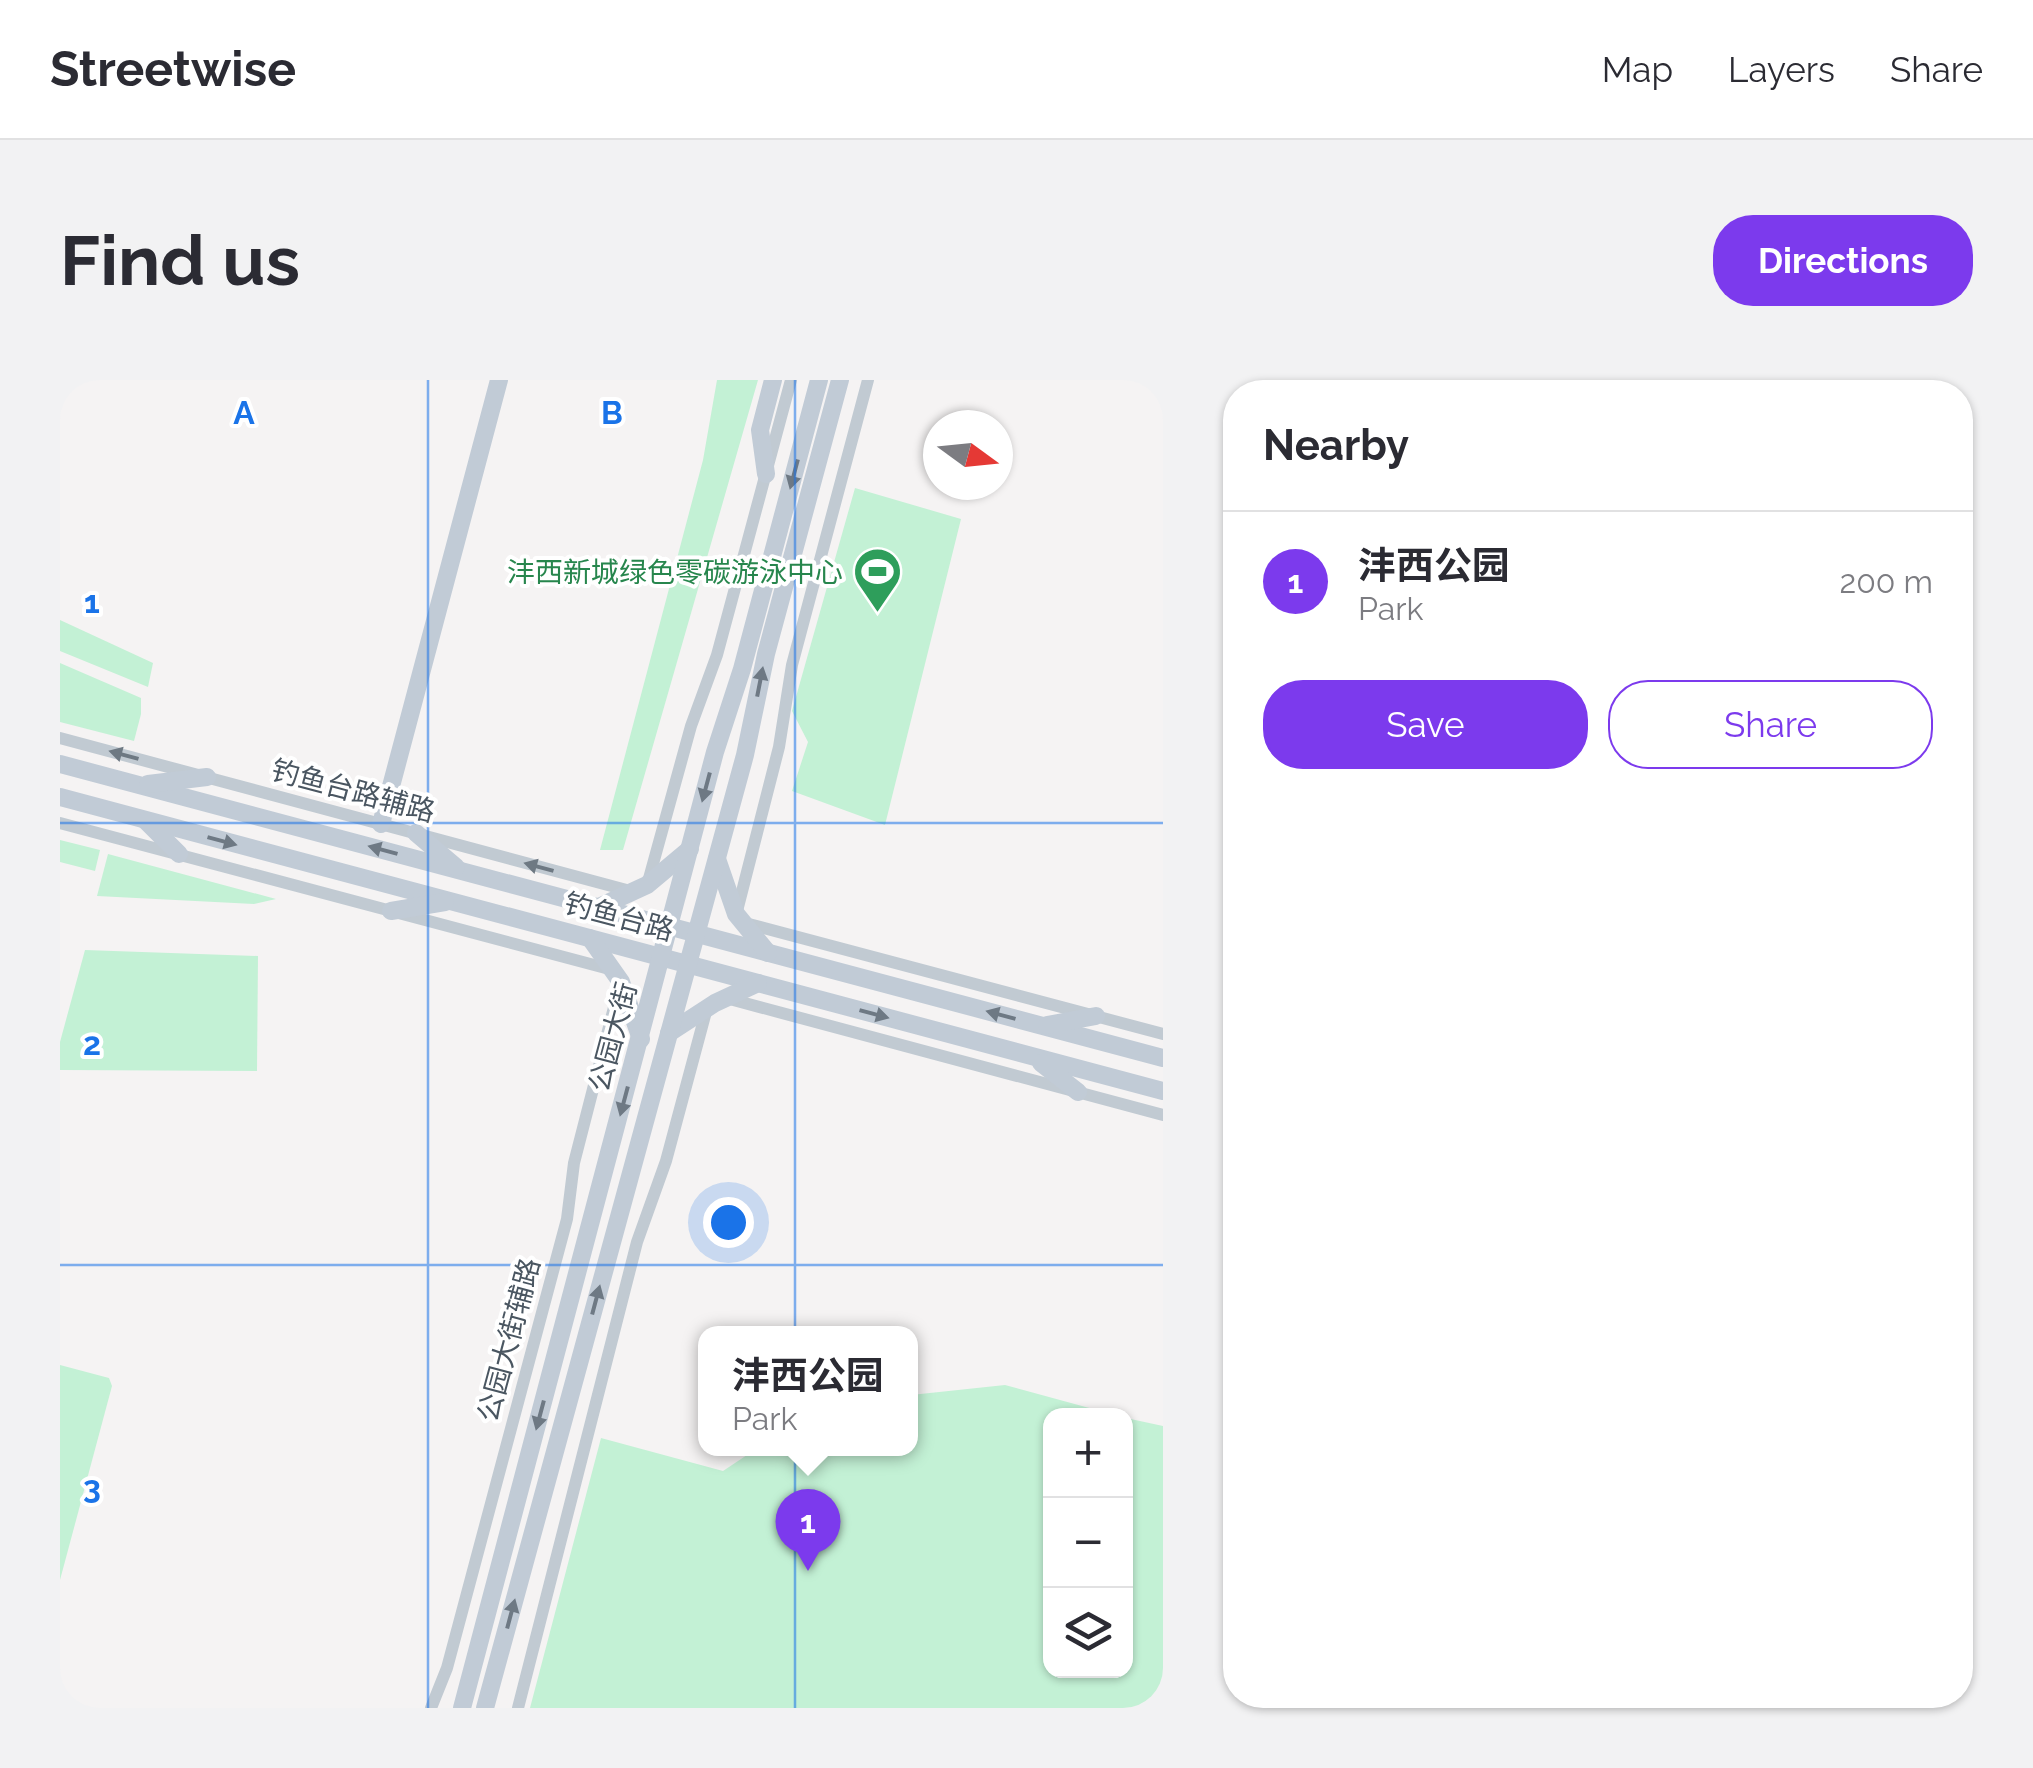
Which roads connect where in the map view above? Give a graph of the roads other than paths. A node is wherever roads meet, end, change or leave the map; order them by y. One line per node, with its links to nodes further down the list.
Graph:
1 (498, 380): 15 (main road)
2 (773, 380): 7 (main road)
3 (791, 380): 7 (street)
4 (819, 380): 17 (main road, 公园大街, one-way to 17)
5 (840, 380): 19 (main road, 公园大街, one-way to 5)
6 (868, 380): 26 (street)
7 (766, 474): 22 (street)
8 (60, 738): 10 (street, 钓鱼台路辅路, one-way to 8)
9 (60, 764): 11 (main road, 钓鱼台路)
10 (207, 778): 11 (main road); 15 (street, 钓鱼台路辅路)
11 (139, 786): 20 (main road, 钓鱼台路, one-way to 11)
12 (60, 798): 13 (main road, 钓鱼台路)
13 (146, 820): 18 (main road); 23 (main road, 钓鱼台路, one-way to 23)
14 (60, 823): 18 (street)
15 (381, 824): 16 (street, 钓鱼台路辅路)
16 (416, 834): 20 (main road); 22 (street, 钓鱼台路辅路, one-way to 16)
17 (690, 848): 22 (main road); 28 (main road, 公园大街)
18 (178, 854): 25 (street)
19 (717, 858): 26 (main road); 29 (main road, 公园大街)
20 (460, 871): 21 (main road, 钓鱼台路)
21 (524, 888): 24 (main road, 钓鱼台路); 27 (main road)
22 (641, 888): 24 (main road)
23 (451, 902): 25 (main road); 27 (main road, 钓鱼台路)
24 (598, 908): 28 (main road, 钓鱼台路)
25 (391, 911): 35 (street)
26 (740, 918): 31 (main road); 40 (street)
27 (516, 919): 30 (main road, 钓鱼台路)
28 (669, 927): 29 (main road, 钓鱼台路); 32 (main road, 公园大街)
29 (697, 934): 31 (main road, 钓鱼台路); 33 (main road, 公园大街)
30 (590, 938): 32 (main road, 钓鱼台路); 35 (main road)
31 (768, 953): 34 (main road, 钓鱼台路)
32 (662, 958): 33 (main road, 钓鱼台路); 44 (main road, 公园大街)
33 (688, 964): 36 (main road, 钓鱼台路); 42 (main road, 公园大街)
34 (832, 970): 38 (main road); 41 (main road, 钓鱼台路, one-way to 34)
35 (617, 976): 44 (main road); 50 (street, 公园大街辅路)
36 (758, 983): 37 (main road); 38 (main road, 钓鱼台路)
37 (726, 998): 39 (main road); 48 (street)
38 (824, 1000): 45 (main road, 钓鱼台路, one-way to 45)
39 (707, 1008): 42 (main road); 53 (street)
40 (1096, 1016): 41 (main road); 43 (street)
41 (1042, 1026): 46 (main road, 钓鱼台路)
42 (669, 1034): 52 (main road, 公园大街, one-way to 42)
43 (1163, 1034)
44 (641, 1039): 51 (main road, 公园大街, one-way to 51)
45 (1033, 1056): 47 (main road, 钓鱼台路); 48 (main road)
46 (1163, 1058)
47 (1163, 1091)
48 (1078, 1092): 49 (street)
49 (1163, 1114)
50 (431, 1708)
51 (462, 1708)
52 (485, 1708)
53 (518, 1708)

